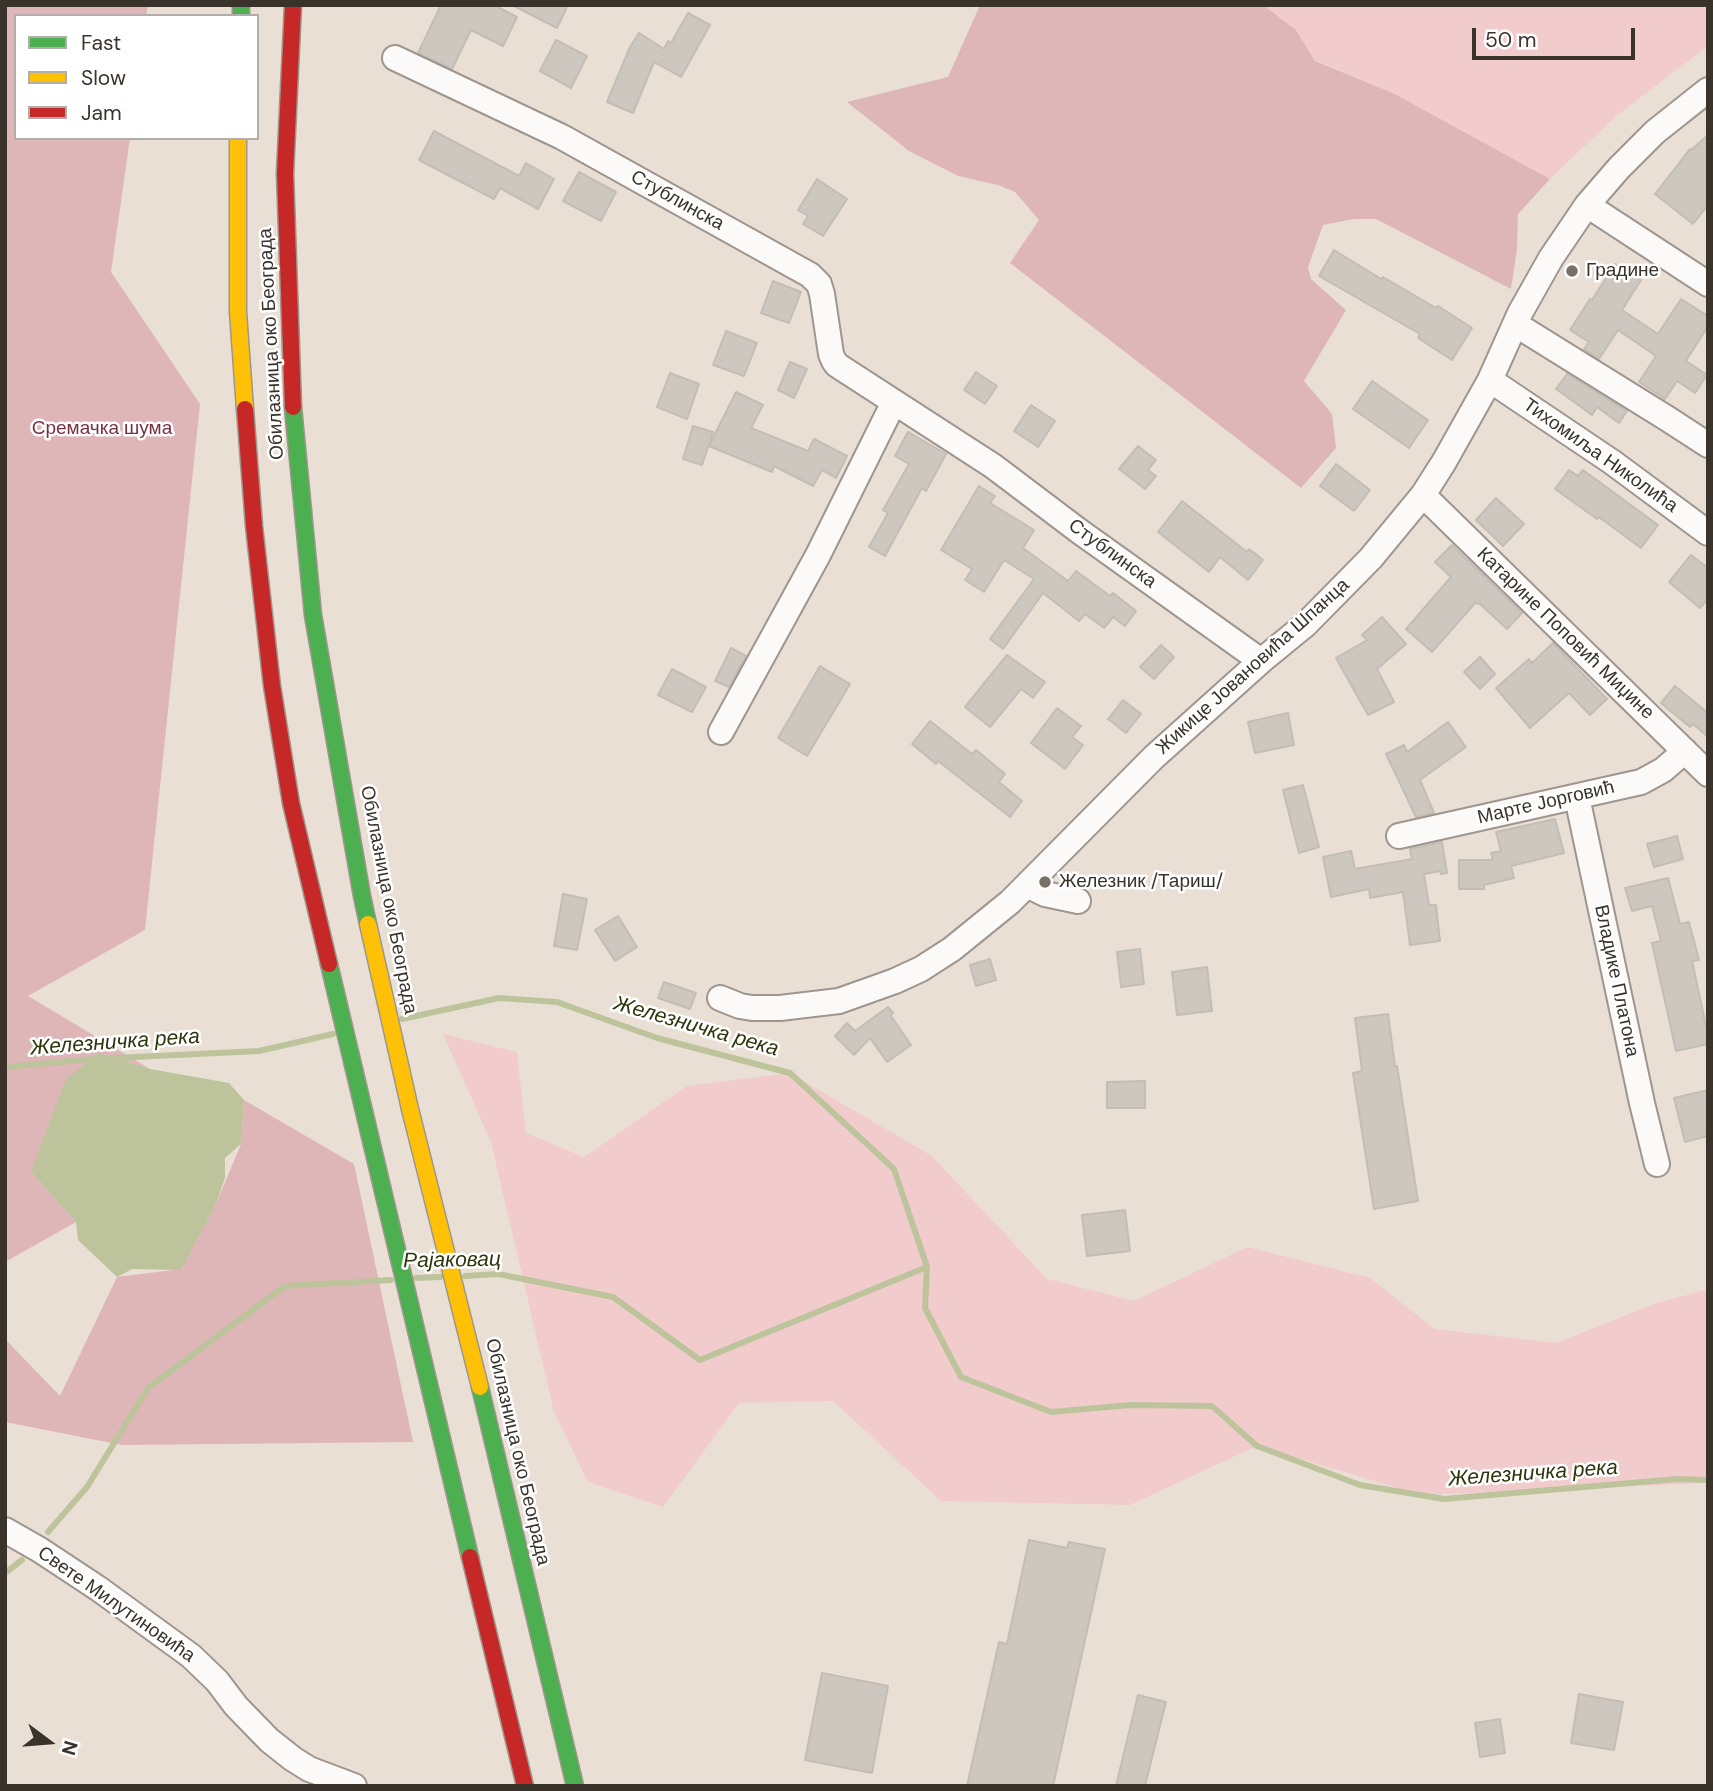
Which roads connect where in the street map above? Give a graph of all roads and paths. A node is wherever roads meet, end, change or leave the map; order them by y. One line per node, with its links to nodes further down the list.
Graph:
1 (293, 5): 26 (highway, Обилазница око Београда)
2 (396, 58): 9 (street, Стублинска)
3 (1708, 90): 5 (street, Жикице Јовановића Шпанца)
4 (238, 140): 25 (highway, Обилазница око Београда)
5 (1587, 205): 6 (street); 7 (street, Жикице Јовановића Шпанца)
6 (1708, 284)
7 (1515, 324): 8 (street, Жикице Јовановића Шпанца); 10 (street)
8 (1490, 380): 11 (street, Жикице Јовановића Шпанца); 12 (street, Тихомиља Николића)
9 (894, 402): 13 (street, Стублинска); 14 (street)
10 (1708, 445)
11 (1423, 495): 13 (street, Жикице Јовановића Шпанца); 15 (street, Катарине Поповић Миџине)
12 (1708, 533)
13 (1261, 661): 19 (street, Жикице Јовановића Шпанца)
14 (721, 732)
15 (1685, 751): 16 (street, Катарине Поповић Миџине); 17 (street, Марте Јорговић)
16 (1708, 774)
17 (1577, 797): 18 (street, Марте Јорговић); 22 (street, Владике Платона)
18 (1399, 836)
19 (1029, 884): 20 (street); 21 (street, Жикице Јовановића Шпанца)
20 (1078, 901)
21 (720, 998)
22 (1657, 1164)
23 (5, 1530): 24 (street, Свете Милутиновића)
24 (354, 1786)
25 (525, 1786)
26 (575, 1786)

